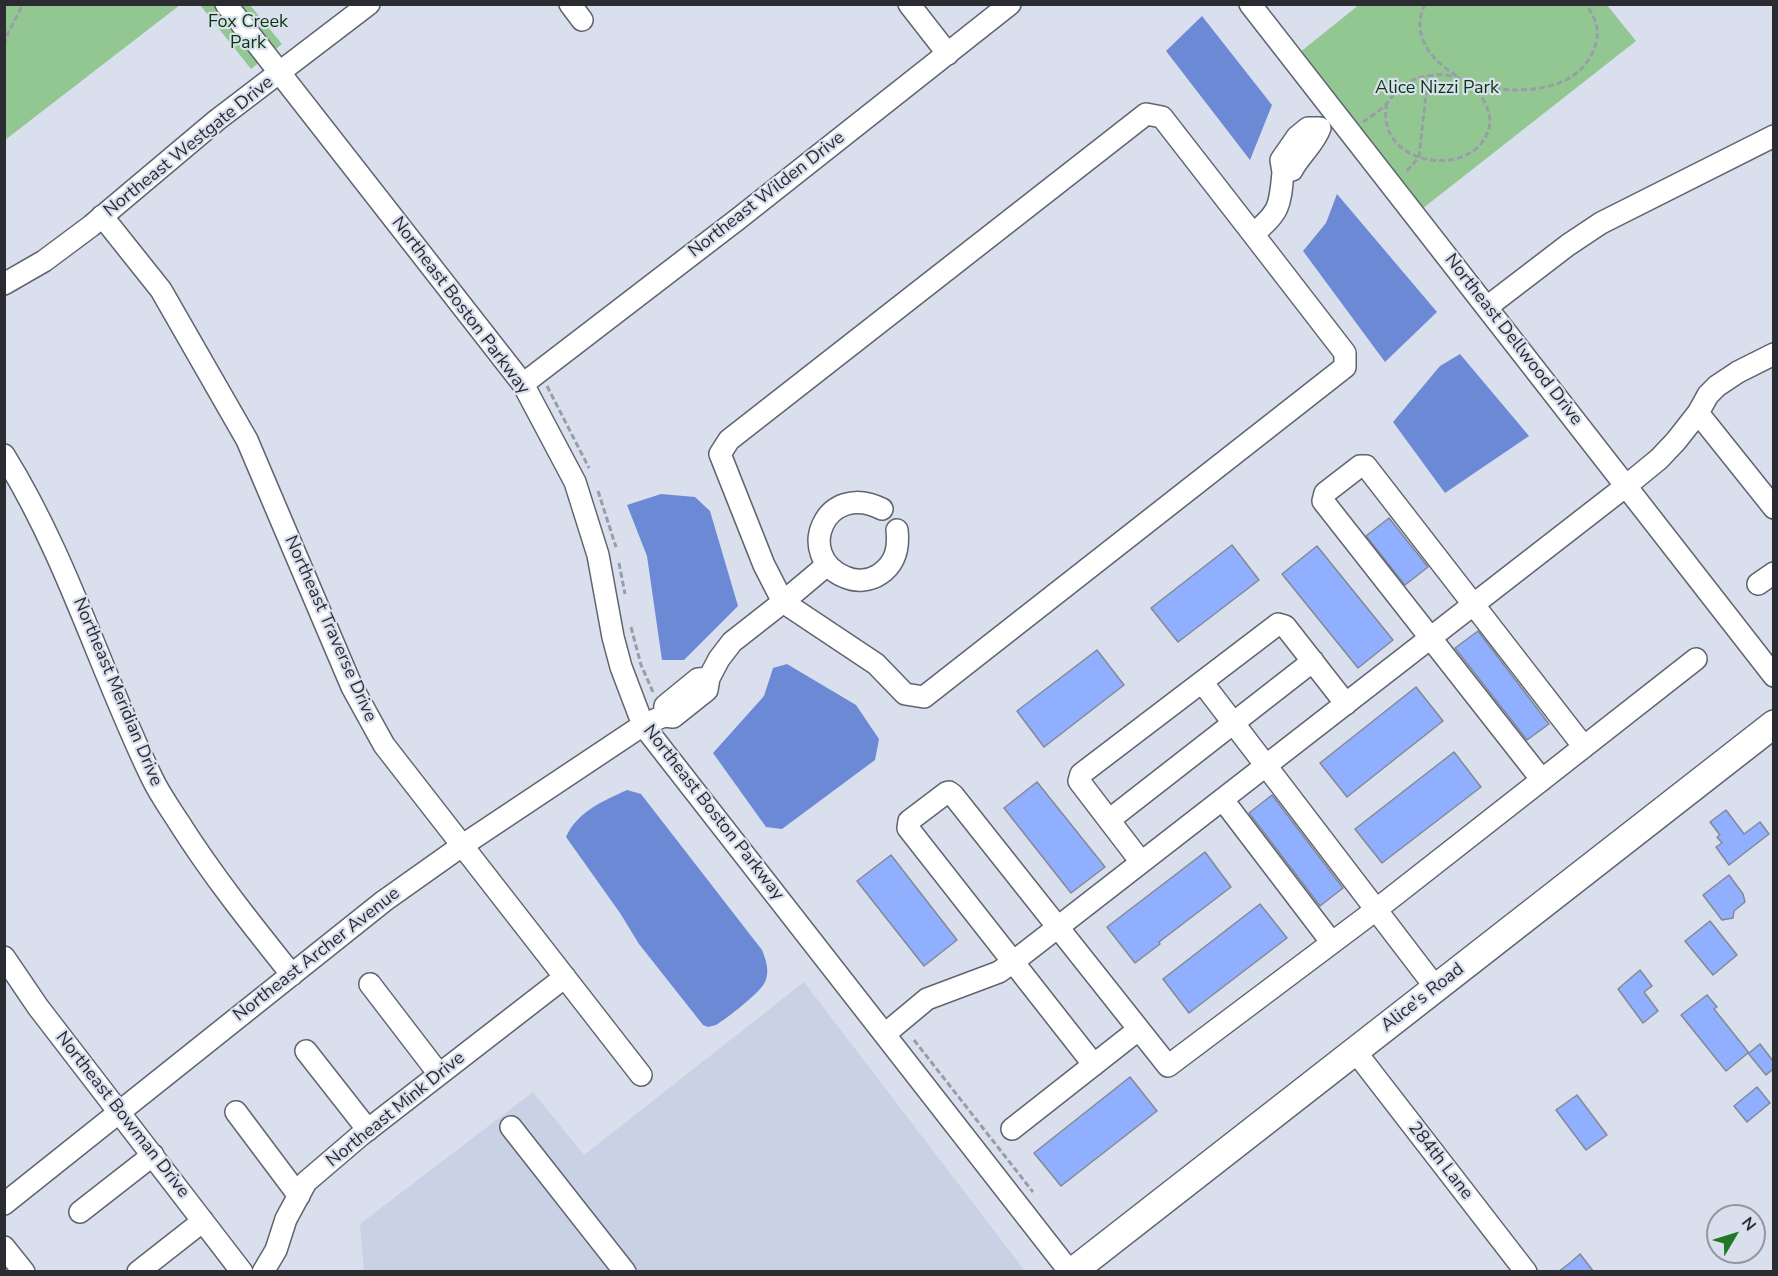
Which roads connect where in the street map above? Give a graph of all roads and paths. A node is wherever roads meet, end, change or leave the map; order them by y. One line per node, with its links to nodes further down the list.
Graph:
1 (23, 4): 9 (path)
2 (226, 4): 12 (street, Northeast Boston Parkway)
3 (369, 4): 12 (street, Northeast Westgate Drive)
4 (909, 4): 11 (street)
5 (1010, 4): 11 (street, Northeast Wilden Drive)
6 (1250, 4): 16 (street, Northeast Dellwood Drive)
7 (1425, 4): 14 (path)
8 (1586, 4): 14 (path)
9 (6, 32): 10 (path)
10 (4, 45)
11 (948, 54): 26 (street, Northeast Wilden Drive)
12 (281, 74): 21 (street, Northeast Westgate Drive); 26 (street, Northeast Boston Parkway)
13 (1428, 76): 14 (path); 15 (path); 19 (path)
14 (1462, 80): 19 (path)
15 (1387, 103): 17 (path); 19 (path)
16 (1336, 114): 17 (street, Northeast Dellwood Drive); 22 (street)
17 (1350, 132): 24 (street, Northeast Dellwood Drive)
18 (1773, 136): 24 (street)
19 (1419, 157): 20 (path)
20 (1407, 171)
21 (102, 216): 23 (street, Northeast Westgate Drive); 55 (street, Northeast Traverse Drive)
22 (1252, 234): 37 (street); 37 (street)
23 (4, 284)
24 (1487, 307): 30 (street, Northeast Dellwood Drive)
25 (1773, 354): 27 (street)
26 (531, 378): 29 (path); 49 (street, Northeast Boston Parkway)
27 (1698, 413): 30 (street); 32 (street)
28 (4, 455): 62 (street, Northeast Meridian Drive)
29 (593, 476)
30 (1626, 486): 38 (street); 43 (street, Northeast Dellwood Drive)
31 (597, 487): 36 (path)
32 (1773, 508)
33 (882, 509): 35 (street)
34 (897, 530): 35 (street)
35 (827, 565): 37 (street, Northeast Archer Avenue)
36 (626, 598)
37 (783, 602): 46 (street, Northeast Archer Avenue)
38 (1474, 604): 40 (street); 40 (street); 50 (street)
39 (631, 626): 46 (path)
40 (1430, 638): 45 (street); 52 (street)
41 (1696, 659): 50 (street)
42 (1313, 661): 44 (street); 45 (street); 47 (street)
43 (1773, 676)
44 (1202, 682): 47 (street); 54 (street)
45 (1346, 704): 51 (street)
46 (664, 716): 49 (street, Northeast Archer Avenue)
47 (1233, 723): 51 (street); 54 (street)
48 (1773, 724): 65 (main road, Alice's Road)
49 (644, 725): 55 (street, Northeast Archer Avenue); 66 (street, Northeast Boston Parkway)
50 (1584, 747): 52 (street)
51 (1267, 766): 53 (street); 57 (street)
52 (1542, 780): 57 (street)
53 (1223, 800): 56 (street); 59 (street)
54 (1109, 820): 56 (street)
55 (463, 845): 62 (street, Northeast Archer Avenue); 63 (street, Northeast Traverse Drive)
56 (1141, 862): 58 (street)
57 (1377, 909): 59 (street); 65 (street)
58 (1057, 927): 61 (street); 61 (street); 67 (street)
59 (1332, 943): 67 (street)
60 (4, 957): 73 (street, Northeast Bowman Drive)
61 (1013, 962): 66 (street); 70 (street)
62 (292, 975): 73 (street, Northeast Archer Avenue)
63 (565, 977): 71 (street, Northeast Mink Drive); 72 (street, Northeast Traverse Drive)
64 (370, 984): 71 (street)
65 (1436, 988): 69 (main road, Alice's Road)
66 (892, 1028): 79 (path); 90 (street, Northeast Boston Parkway)
67 (1138, 1030): 70 (street)
68 (306, 1051): 77 (street)
69 (1355, 1051): 90 (main road, Alice's Road); 91 (street, 284th Lane)
70 (1094, 1065): 76 (street)
71 (439, 1074): 77 (street, Northeast Mink Drive)
72 (641, 1075)
73 (120, 1112): 78 (street, Northeast Bowman Drive); 81 (street, Northeast Archer Avenue)
74 (236, 1112): 80 (street)
75 (511, 1126): 89 (street)
76 (1012, 1129)
77 (368, 1130): 80 (street, Northeast Mink Drive)
78 (153, 1155): 82 (street); 83 (street, Northeast Bowman Drive)
79 (1033, 1192)
80 (299, 1196): 88 (street, Northeast Mink Drive)
81 (4, 1204)
82 (80, 1212)
83 (203, 1221): 86 (street); 87 (street, Northeast Bowman Drive)
84 (4, 1247): 85 (street)
85 (24, 1272)
86 (138, 1272)
87 (243, 1272)
88 (263, 1272)
89 (625, 1272)
90 (1071, 1272)
91 (1526, 1272)

